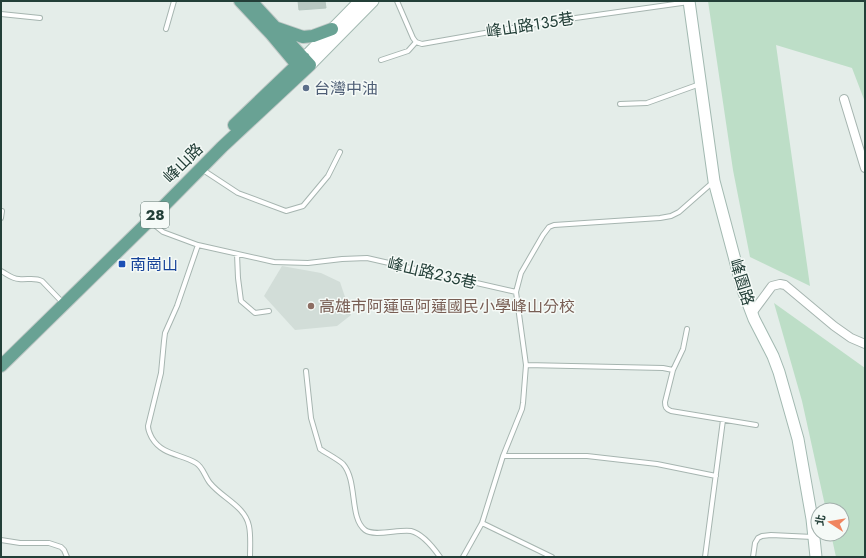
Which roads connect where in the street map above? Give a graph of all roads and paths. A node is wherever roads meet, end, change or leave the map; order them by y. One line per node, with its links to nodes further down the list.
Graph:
1 (174, 1): 10 (lane)
2 (240, 1): 12 (main road)
3 (360, 1): 11 (street, 峰山路)
4 (373, 1): 15 (street, 峰山路)
5 (397, 1): 13 (lane)
6 (689, 2): 13 (lane, 峰山路135巷); 16 (street, 峰園路)
7 (257, 3): 12 (main road)
8 (1, 14): 9 (lane)
9 (40, 18)
10 (166, 29)
11 (332, 29): 12 (main road); 15 (street, 峰山路)
12 (273, 31): 15 (main road); 17 (main road)
13 (416, 42): 14 (lane)
14 (381, 60)
15 (303, 65): 17 (main road, 峰山路 / 28); 21 (main road, 峰山路 / 28)
16 (701, 83): 19 (lane); 23 (street, 峰園路)
17 (277, 84): 26 (main road, 峰山路 / 28)
18 (844, 99): 22 (street)
19 (620, 104)
20 (340, 152): 21 (lane)
21 (200, 168): 26 (main road, 峰山路 / 28)
22 (865, 168)
23 (714, 181): 30 (lane); 33 (street, 峰園路)
24 (2, 211): 25 (lane)
25 (1, 218)
26 (146, 218): 27 (lane, 峰山路235巷); 31 (main road, 峰山路 / 28)
27 (198, 245): 28 (lane, 峰山路235巷); 51 (lane)
28 (237, 254): 30 (lane, 峰山路235巷); 32 (lane)
29 (1, 271): 31 (lane)
30 (516, 292): 37 (lane)
31 (61, 301): 36 (main road, 峰山路 / 28); 38 (main road, 峰山路 / 28)
32 (269, 312)
33 (752, 313): 35 (street); 45 (street, 峰園路)
34 (687, 329): 39 (lane)
35 (865, 344)
36 (1, 355)
37 (526, 365): 39 (lane); 43 (lane)
38 (1, 366)
39 (673, 370): 41 (lane)
40 (306, 371): 52 (lane)
41 (723, 420): 42 (lane); 44 (lane)
42 (756, 425)
43 (503, 456): 44 (lane); 46 (lane)
44 (716, 476): 55 (lane)
45 (810, 508)
46 (482, 523): 53 (lane); 54 (lane)
47 (810, 537): 56 (lane)
48 (1, 540): 50 (lane)
49 (814, 542): 57 (street, 峰園路)
50 (67, 557)
51 (250, 557)
52 (440, 557)
53 (463, 557)
54 (552, 557)
55 (705, 557)
56 (753, 557)
57 (816, 557)

